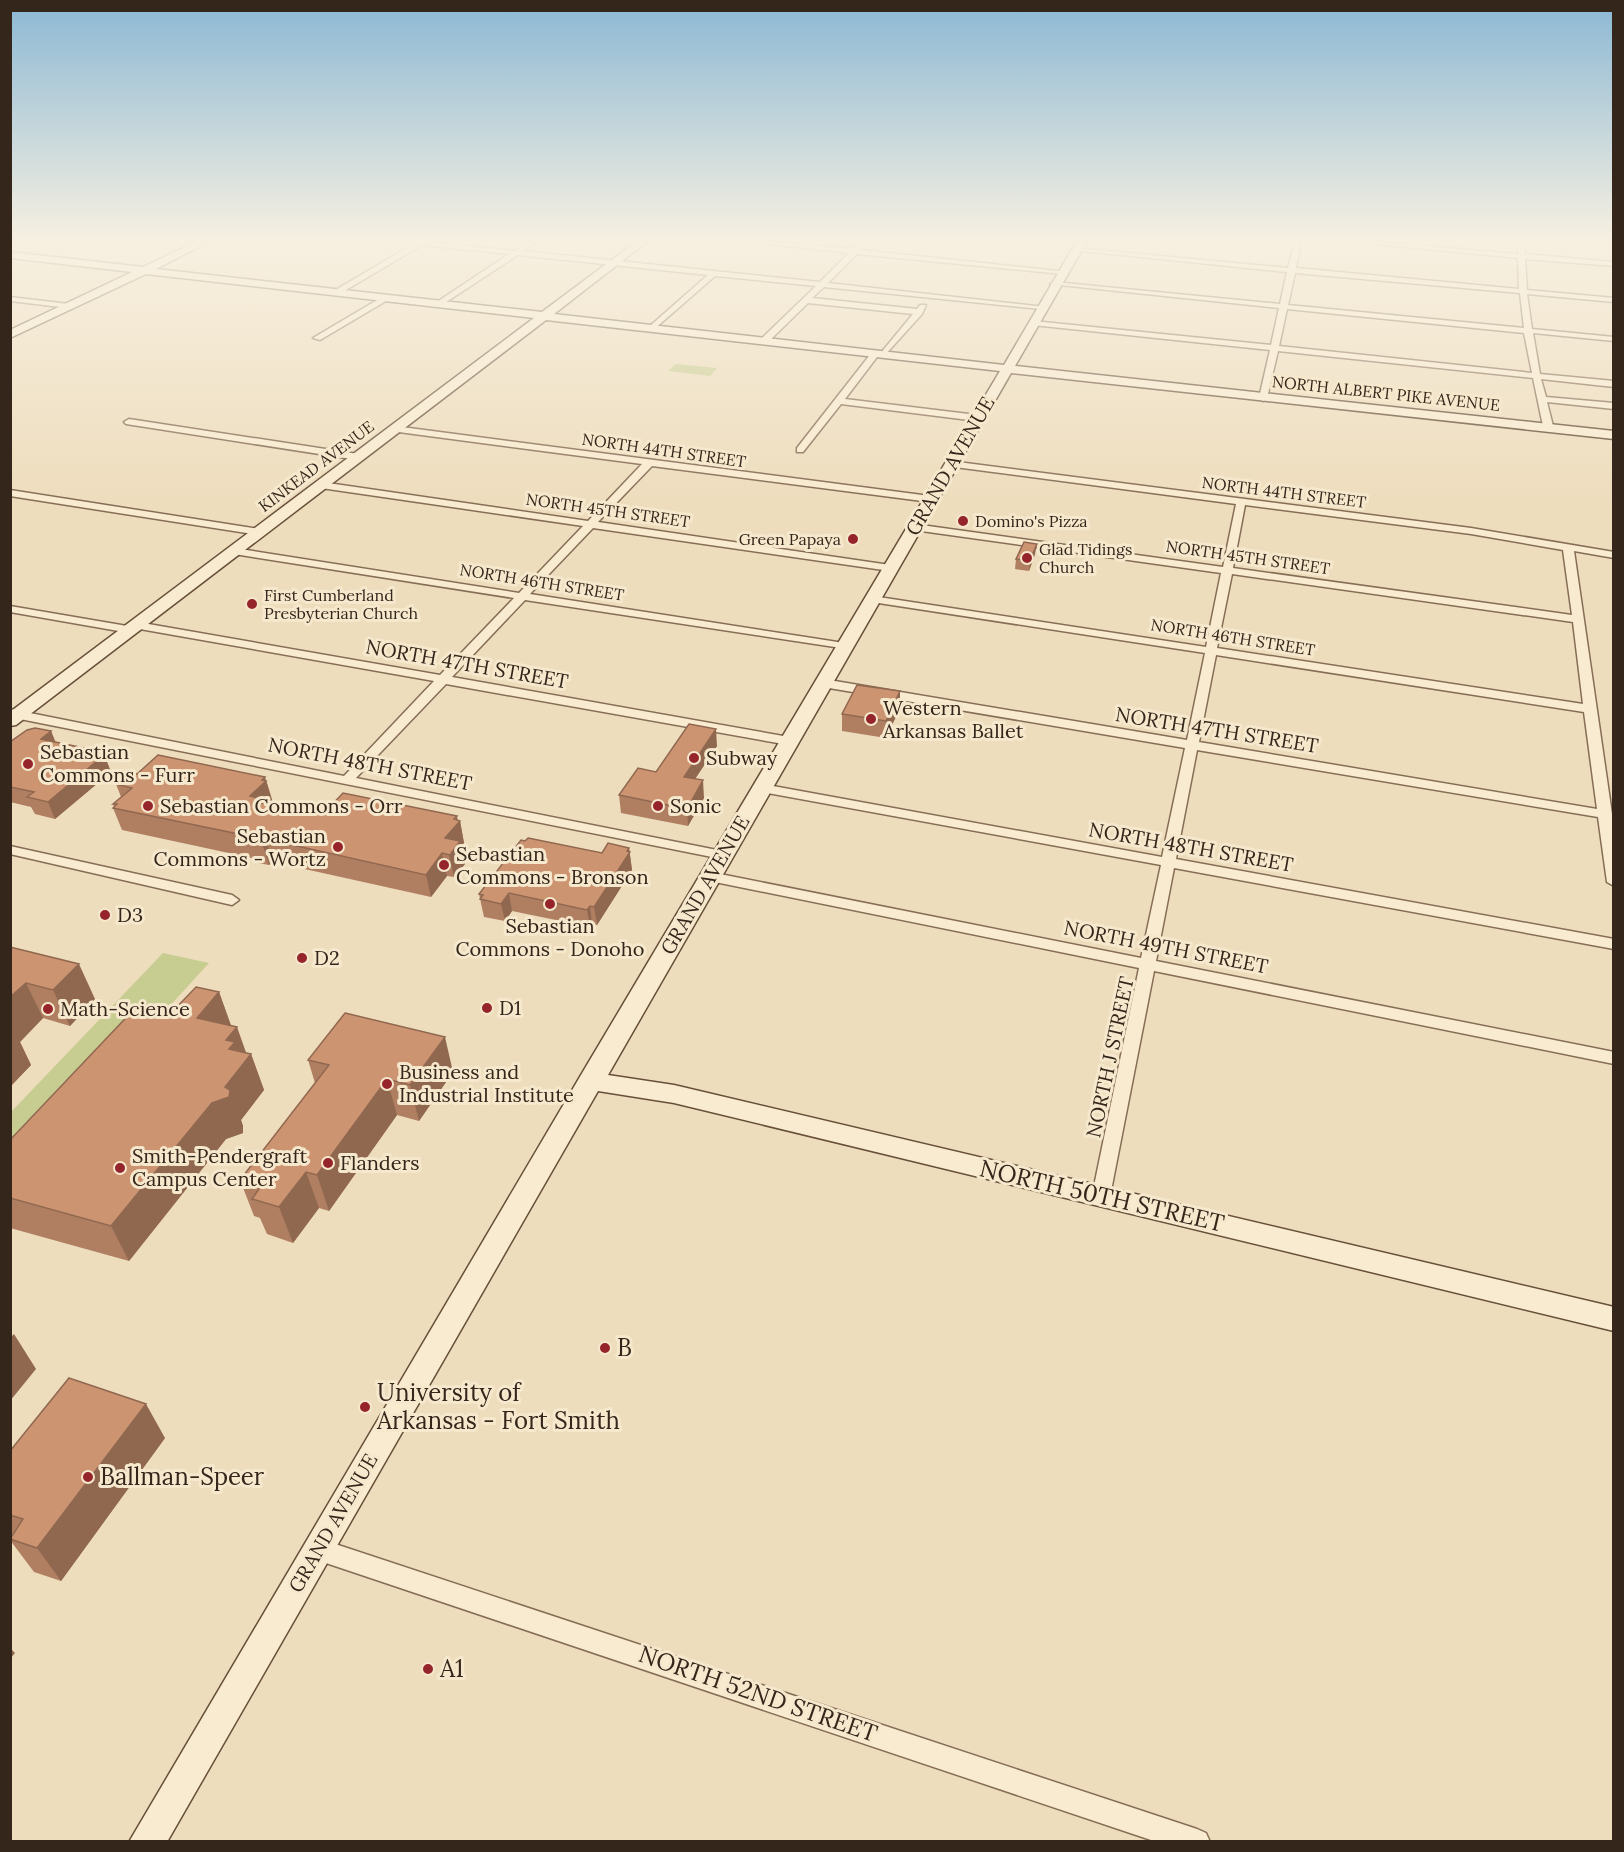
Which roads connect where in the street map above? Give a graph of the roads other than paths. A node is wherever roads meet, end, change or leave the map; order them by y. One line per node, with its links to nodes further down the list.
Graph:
1 (24, 327): 14 (street)
2 (336, 327): 15 (street)
3 (528, 327): 30 (street, KINKEAD AVENUE)
4 (647, 327): 12 (street, NORTH ALBERT PIKE AVENUE)
5 (778, 327): 17 (street)
6 (904, 327): 19 (street)
7 (1030, 327): 20 (street, GRAND AVENUE)
8 (1076, 327): 18 (street)
9 (1279, 327): 18 (street)
10 (1493, 327): 13 (street)
11 (1529, 327): 13 (street)
12 (652, 328): 17 (street, NORTH ALBERT PIKE AVENUE)
13 (1530, 331): 16 (street); 21 (street)
14 (10, 334)
15 (318, 338)
16 (1614, 339)
17 (765, 340): 19 (street, NORTH ALBERT PIKE AVENUE)
18 (1274, 348): 21 (street); 23 (street)
19 (880, 353): 20 (street, NORTH ALBERT PIKE AVENUE); 25 (street)
20 (1007, 367): 23 (street, NORTH ALBERT PIKE AVENUE); 27 (street, GRAND AVENUE)
21 (1538, 376): 22 (street); 24 (street)
22 (1614, 384)
23 (1263, 398): 29 (street, NORTH ALBERT PIKE AVENUE)
24 (1544, 399): 26 (street); 29 (street)
25 (839, 401): 27 (street); 32 (street)
26 (1614, 406)
27 (978, 418): 35 (street, GRAND AVENUE)
28 (129, 422): 33 (street)
29 (1548, 426): 31 (street, NORTH ALBERT PIKE AVENUE)
30 (394, 429): 33 (street, KINKEAD AVENUE); 34 (street, NORTH 44TH STREET)
31 (1614, 435)
32 (800, 450)
33 (358, 457): 36 (street, KINKEAD AVENUE)
34 (649, 463): 38 (street, NORTH 44TH STREET); 40 (street)
35 (950, 464): 38 (street, GRAND AVENUE); 39 (street, NORTH 44TH STREET)
36 (321, 485): 40 (street, NORTH 45TH STREET); 42 (street, KINKEAD AVENUE)
37 (10, 493): 42 (street)
38 (930, 500): 41 (street, GRAND AVENUE)
39 (1241, 502): 43 (street, NORTH 44TH STREET); 47 (street, NORTH J STREET)
40 (591, 524): 46 (street, NORTH 45TH STREET); 48 (street)
41 (914, 527): 46 (street, GRAND AVENUE); 47 (street, NORTH 45TH STREET)
42 (259, 532): 44 (street, KINKEAD AVENUE)
43 (1568, 548): 45 (street, NORTH 44TH STREET); 51 (street)
44 (234, 551): 48 (street, NORTH 46TH STREET); 52 (street, KINKEAD AVENUE)
45 (1614, 555)
46 (890, 568): 49 (street, GRAND AVENUE)
47 (1227, 571): 51 (street, NORTH 45TH STREET); 54 (street, NORTH J STREET)
48 (524, 596): 53 (street, NORTH 46TH STREET); 55 (street)
49 (872, 599): 53 (street, GRAND AVENUE); 54 (street, NORTH 46TH STREET)
50 (10, 609): 52 (street, NORTH 47TH STREET)
51 (1578, 619): 57 (street)
52 (134, 628): 55 (street, NORTH 47TH STREET); 58 (street, KINKEAD AVENUE)
53 (844, 647): 56 (street, GRAND AVENUE)
54 (1211, 650): 57 (street, NORTH 46TH STREET); 60 (street, NORTH J STREET)
55 (443, 680): 59 (street, NORTH 47TH STREET); 61 (street)
56 (823, 683): 59 (street, GRAND AVENUE); 60 (street, NORTH 47TH STREET)
57 (1590, 709): 63 (street)
58 (14, 716): 61 (street, NORTH 48TH STREET)
59 (789, 741): 62 (street, GRAND AVENUE)
60 (1192, 745): 63 (street, NORTH 47TH STREET); 66 (street, NORTH J STREET)
61 (347, 780): 65 (street, NORTH 48TH STREET)
62 (762, 788): 65 (street, GRAND AVENUE); 66 (street, NORTH 48TH STREET)
63 (1604, 814): 68 (street)
64 (10, 850): 69 (street)
65 (722, 855): 67 (street, GRAND AVENUE)
66 (1169, 862): 70 (street, NORTH 48TH STREET); 71 (street, NORTH J STREET)
67 (710, 877): 71 (street, NORTH 49TH STREET); 73 (street, GRAND AVENUE)
68 (1614, 882)
69 (231, 900)
70 (1614, 944)
71 (1149, 965): 72 (street, NORTH 49TH STREET); 74 (street, NORTH J STREET)
72 (1614, 1058)
73 (589, 1081): 74 (street, NORTH 50TH STREET); 76 (street, GRAND AVENUE)
74 (1101, 1196): 75 (street, NORTH 50TH STREET)
75 (1614, 1319)
76 (318, 1550): 77 (street, GRAND AVENUE); 78 (street, NORTH 52ND STREET)
77 (147, 1842)
78 (1197, 1842)

